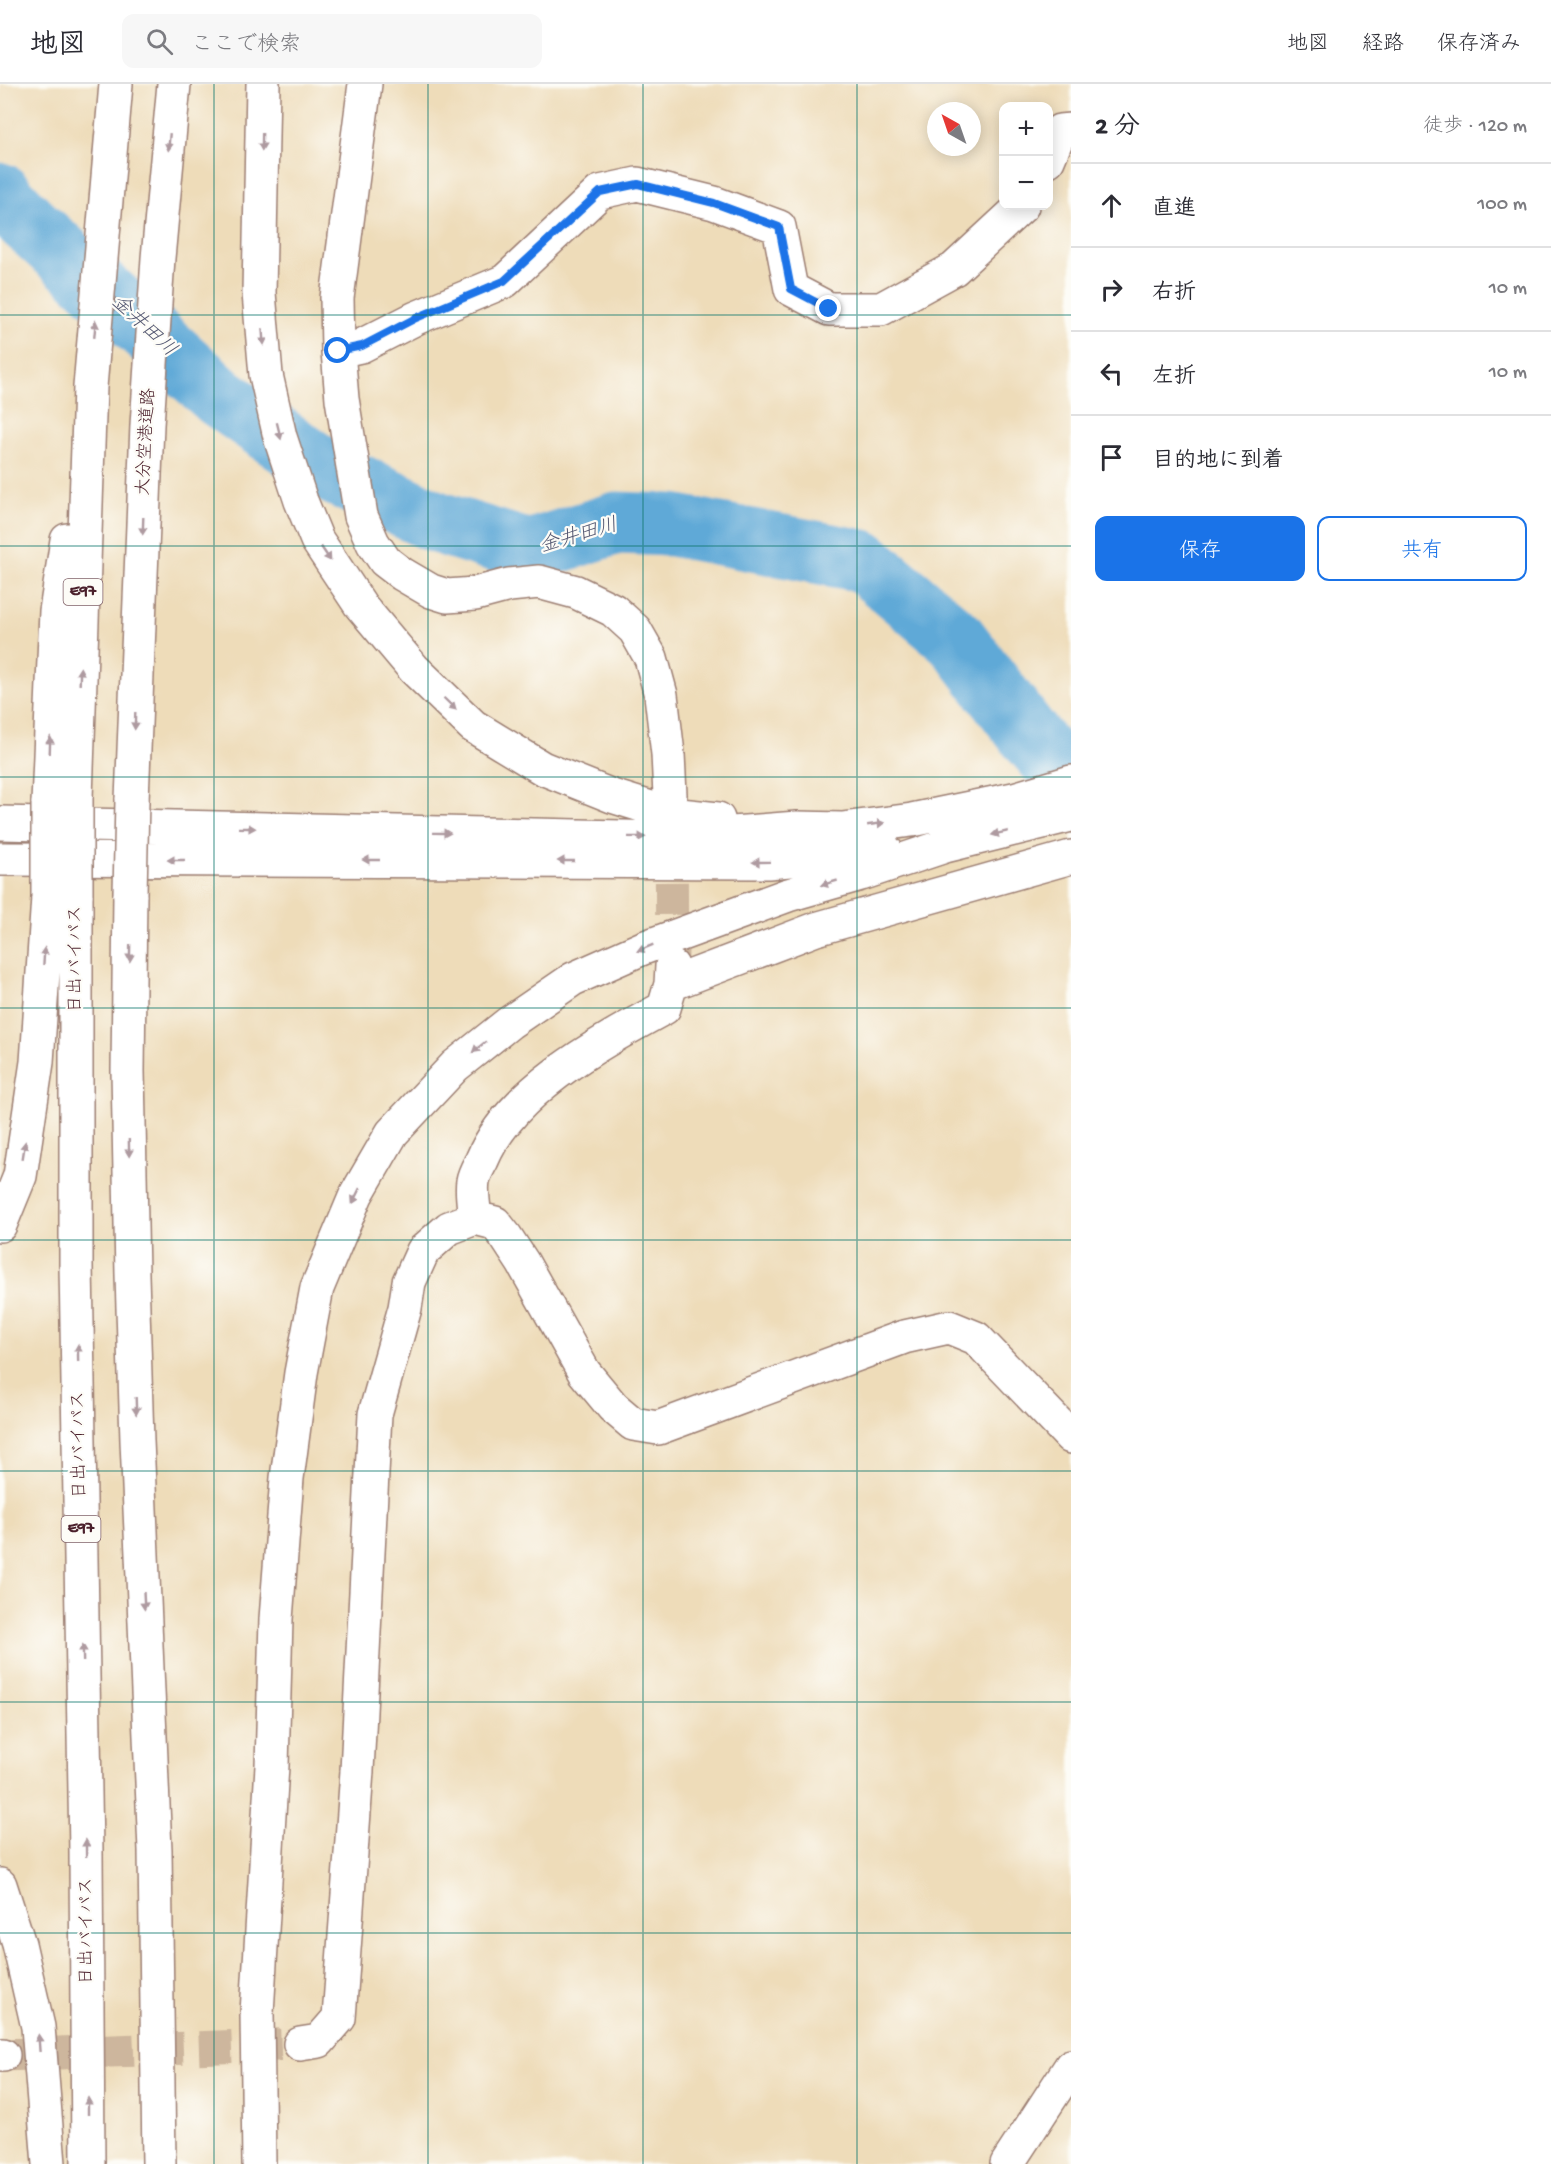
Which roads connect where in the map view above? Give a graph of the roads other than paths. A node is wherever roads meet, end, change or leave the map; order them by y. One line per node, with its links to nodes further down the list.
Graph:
1 (116, 84): 17 (main road, 日出バイパス / E97, one-way to 1, bridge)
2 (174, 84): 26 (main road, 大分空港道路, one-way to 26, bridge)
3 (263, 84): 13 (main road, one-way to 13)
4 (365, 84): 8 (main road)
5 (1071, 130): 6 (main road)
6 (1050, 156)
7 (1018, 210): 8 (main road)
8 (338, 351): 10 (main road)
9 (1071, 782): 13 (main road, one-way to 9)
10 (670, 795)
11 (1063, 818): 14 (main road, one-way to 14)
12 (0, 823): 13 (main road, one-way to 13)
13 (797, 828)
14 (945, 846): 16 (main road, one-way to 16); 27 (main road, one-way to 27)
15 (1071, 857): 18 (main road)
16 (0, 859)
17 (62, 895): 19 (main road, one-way to 17); 25 (main road, 日出バイパス / E97, one-way to 17)
18 (475, 1218): 20 (main road); 22 (main road)
19 (0, 1225)
20 (1071, 1437)
21 (0, 1886): 24 (main road, one-way to 21)
22 (300, 2044)
23 (1071, 2067): 28 (main road)
24 (48, 2164)
25 (88, 2164)
26 (159, 2164)
27 (260, 2164)
28 (1007, 2164)

